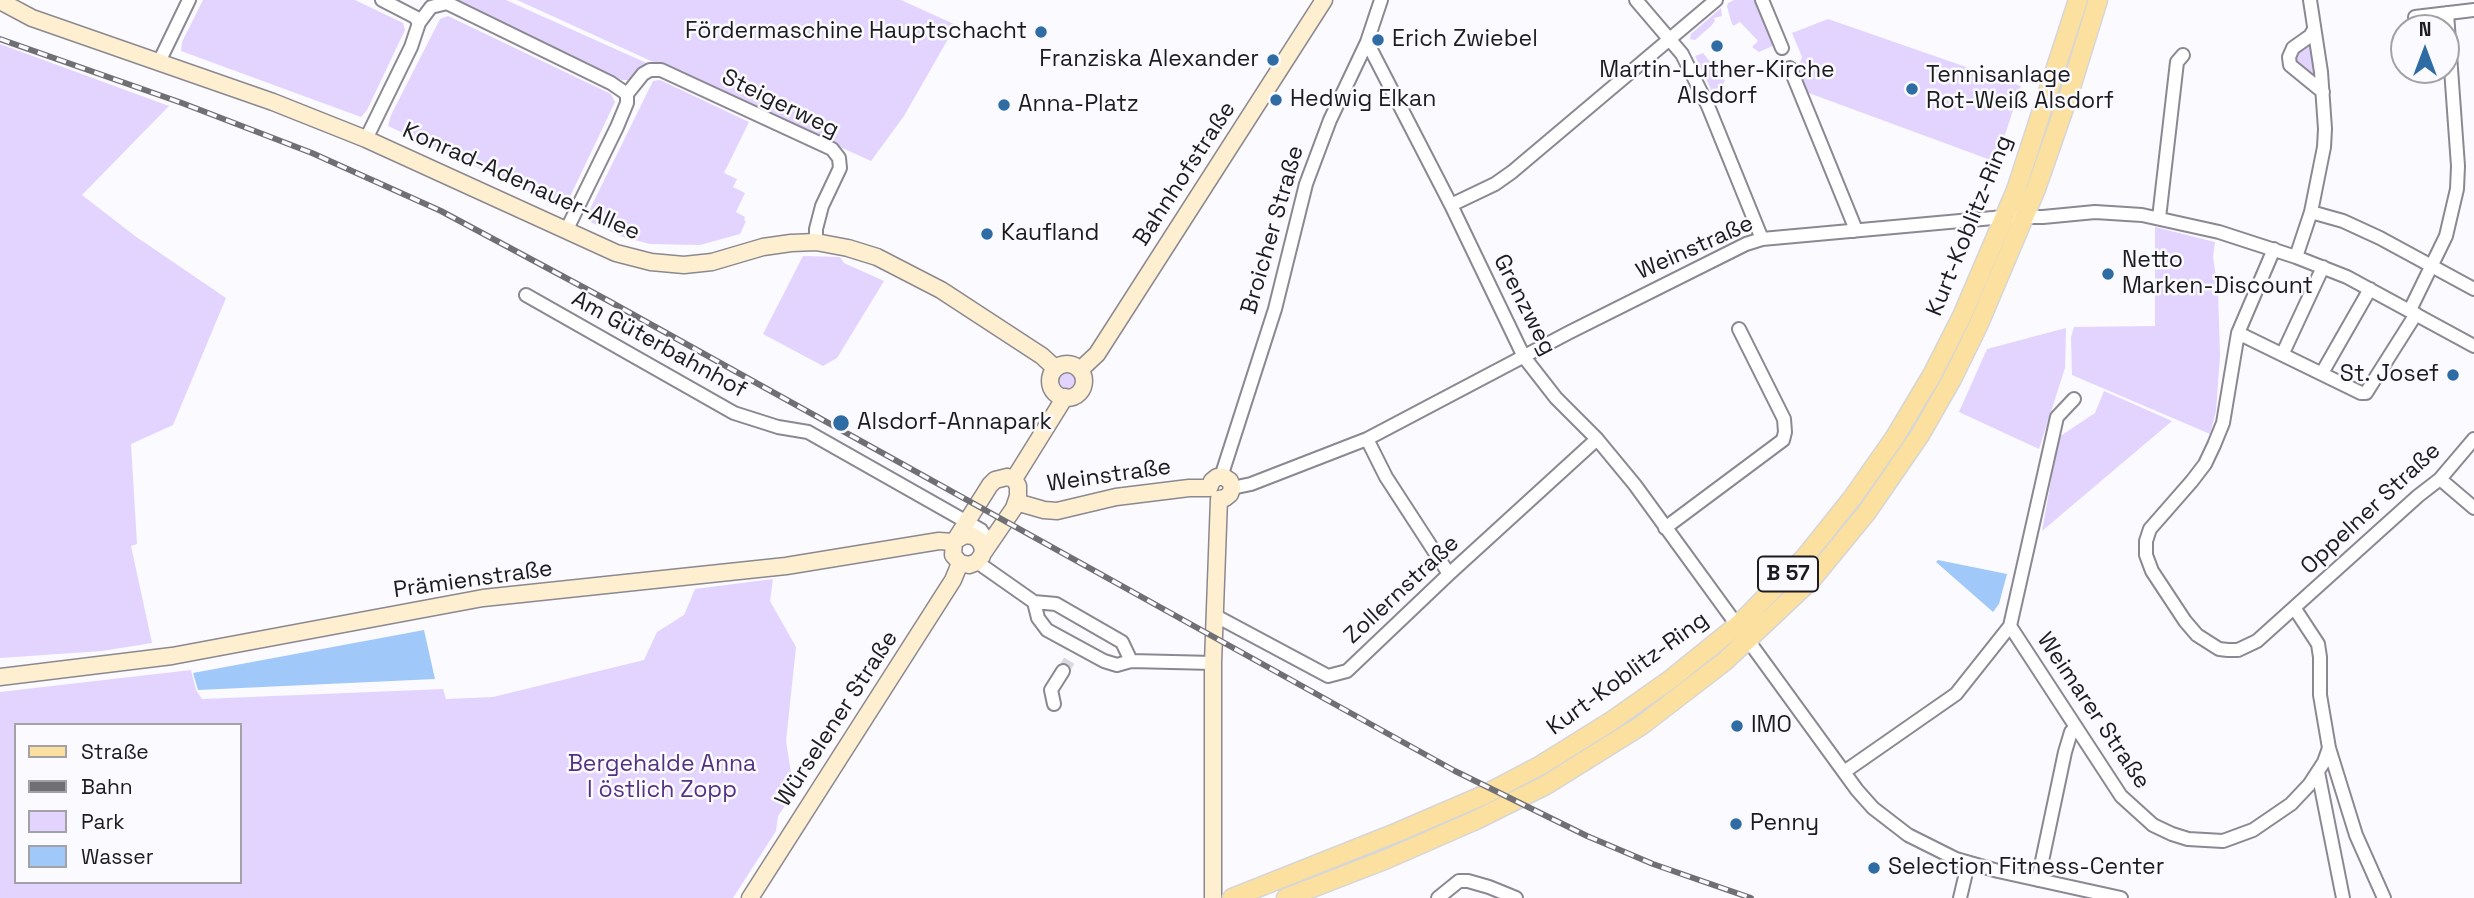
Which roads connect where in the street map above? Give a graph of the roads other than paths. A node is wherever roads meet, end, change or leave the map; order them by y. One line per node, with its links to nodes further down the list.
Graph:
1 (189, 0): 21 (street)
2 (382, 0): 15 (street)
3 (1324, 0): 50 (street, Bahnhofstraße)
4 (1381, 0): 18 (street, Broicher Straße)
5 (1636, 0): 17 (street)
6 (1716, 0): 17 (street)
7 (1762, 0): 19 (street)
8 (2078, 0): 30 (main road, Kurt-Koblitz-Ring / B 57)
9 (2098, 0): 29 (main road, Kurt-Koblitz-Ring / B 57)
10 (2309, 0): 16 (street)
11 (0, 1): 21 (street, Konrad-Adenauer-Allee)
12 (2474, 10): 13 (street)
13 (2447, 13): 14 (street)
14 (2439, 14)
15 (419, 22): 25 (street); 26 (street)
16 (2313, 31): 24 (street); 24 (street)
17 (1670, 39): 27 (street); 34 (street)
18 (1367, 42): 27 (street, Grenzweg); 59 (street, Broicher Straße)
19 (1782, 48)
20 (2183, 55): 31 (street)
21 (159, 62): 26 (street, Konrad-Adenauer-Allee)
22 (1790, 68): 33 (street)
23 (2449, 84): 38 (street)
24 (2323, 92): 28 (street)
25 (627, 94): 32 (street, Steigerweg); 35 (street, Steigerweg)
26 (366, 139): 32 (street, Konrad-Adenauer-Allee)
27 (1451, 205): 48 (street, Grenzweg)
28 (2311, 212): 37 (street); 38 (street)
29 (2024, 216): 30 (street, Weinstraße); 31 (street, Weinstraße); 73 (main road, Kurt-Koblitz-Ring / B 57)
30 (2004, 217): 33 (street, Weinstraße); 71 (main road, Kurt-Koblitz-Ring / B 57)
31 (2159, 218): 36 (street, Weinstraße)
32 (566, 231): 35 (street, Konrad-Adenauer-Allee)
33 (1854, 231): 34 (street, Weinstraße)
34 (1762, 239): 48 (street, Weinstraße)
35 (816, 243): 49 (street, Konrad-Adenauer-Allee)
36 (2274, 249): 37 (street, Weinstraße); 45 (street, Oppelner Straße)
37 (2296, 257): 39 (street, Weinstraße)
38 (2433, 266): 41 (street); 43 (street)
39 (2323, 267): 40 (street, Weinstraße); 47 (street)
40 (2370, 289): 43 (street, Weinstraße); 51 (street)
41 (2474, 289)
42 (526, 295): 62 (street, Am Güterbahnhof)
43 (2413, 312): 46 (street, Weinstraße); 51 (street)
44 (1739, 329): 63 (street)
45 (2238, 333): 47 (street); 69 (street, Oppelner Straße)
46 (2474, 346)
47 (2283, 353): 51 (street)
48 (1524, 357): 54 (street, Weinstraße); 55 (street, Grenzweg)
49 (1055, 368): 50 (street); 52 (street)
50 (1080, 370): 52 (street)
51 (2322, 373)
52 (1065, 397): 57 (street)
53 (2074, 399): 72 (street)
54 (1367, 439): 59 (street, Weinstraße); 67 (street)
55 (1597, 439): 63 (street, Grenzweg); 67 (street, Zollernstraße)
56 (2474, 439): 58 (street, Oppelner Straße)
57 (1014, 479): 60 (street); 62 (street)
58 (2440, 480): 61 (street); 69 (street, Oppelner Straße)
59 (1220, 488): 60 (street, Weinstraße); 70 (street, Broicher Straße)
60 (1016, 502): 65 (street)
61 (2474, 507)
62 (967, 521): 64 (street); 65 (street, Am Güterbahnhof)
63 (1665, 528): 71 (street, Grenzweg)
64 (956, 540): 65 (street); 66 (street); 77 (street, Prämienstraße)
65 (983, 555): 66 (street); 68 (street, Am Güterbahnhof)
66 (960, 563): 85 (street, Würselener Straße)
67 (1449, 574): 70 (street, Zollernstraße)
68 (1034, 602): 74 (street); 74 (street)
69 (2295, 609): 80 (street)
70 (1214, 615): 75 (street, Broicher Straße)
71 (1738, 625): 73 (street, Grenzweg); 87 (main road, Kurt-Koblitz-Ring / B 57)
72 (2010, 626): 79 (street, Weimarer Straße); 81 (street)
73 (1749, 640): 81 (street); 88 (main road, Kurt-Koblitz-Ring / B 57)
74 (1131, 661): 75 (street)
75 (1213, 663): 86 (street, Broicher Straße)
76 (1063, 671): 78 (street)
77 (0, 677)
78 (1054, 704)
79 (2076, 727): 82 (street, Weimarer Straße); 84 (street)
80 (2329, 748): 82 (street, Weimarer Straße); 94 (street)
81 (1844, 772): 83 (street)
82 (2318, 772): 93 (street)
83 (1968, 864): 84 (street); 91 (street)
84 (2038, 880): 92 (street)
85 (750, 898)
86 (1213, 898)
87 (1232, 898)
88 (1286, 898)
89 (1438, 898): 90 (street)
90 (1516, 898)
91 (1960, 898)
92 (2121, 898)
93 (2343, 898)
94 (2384, 898)

